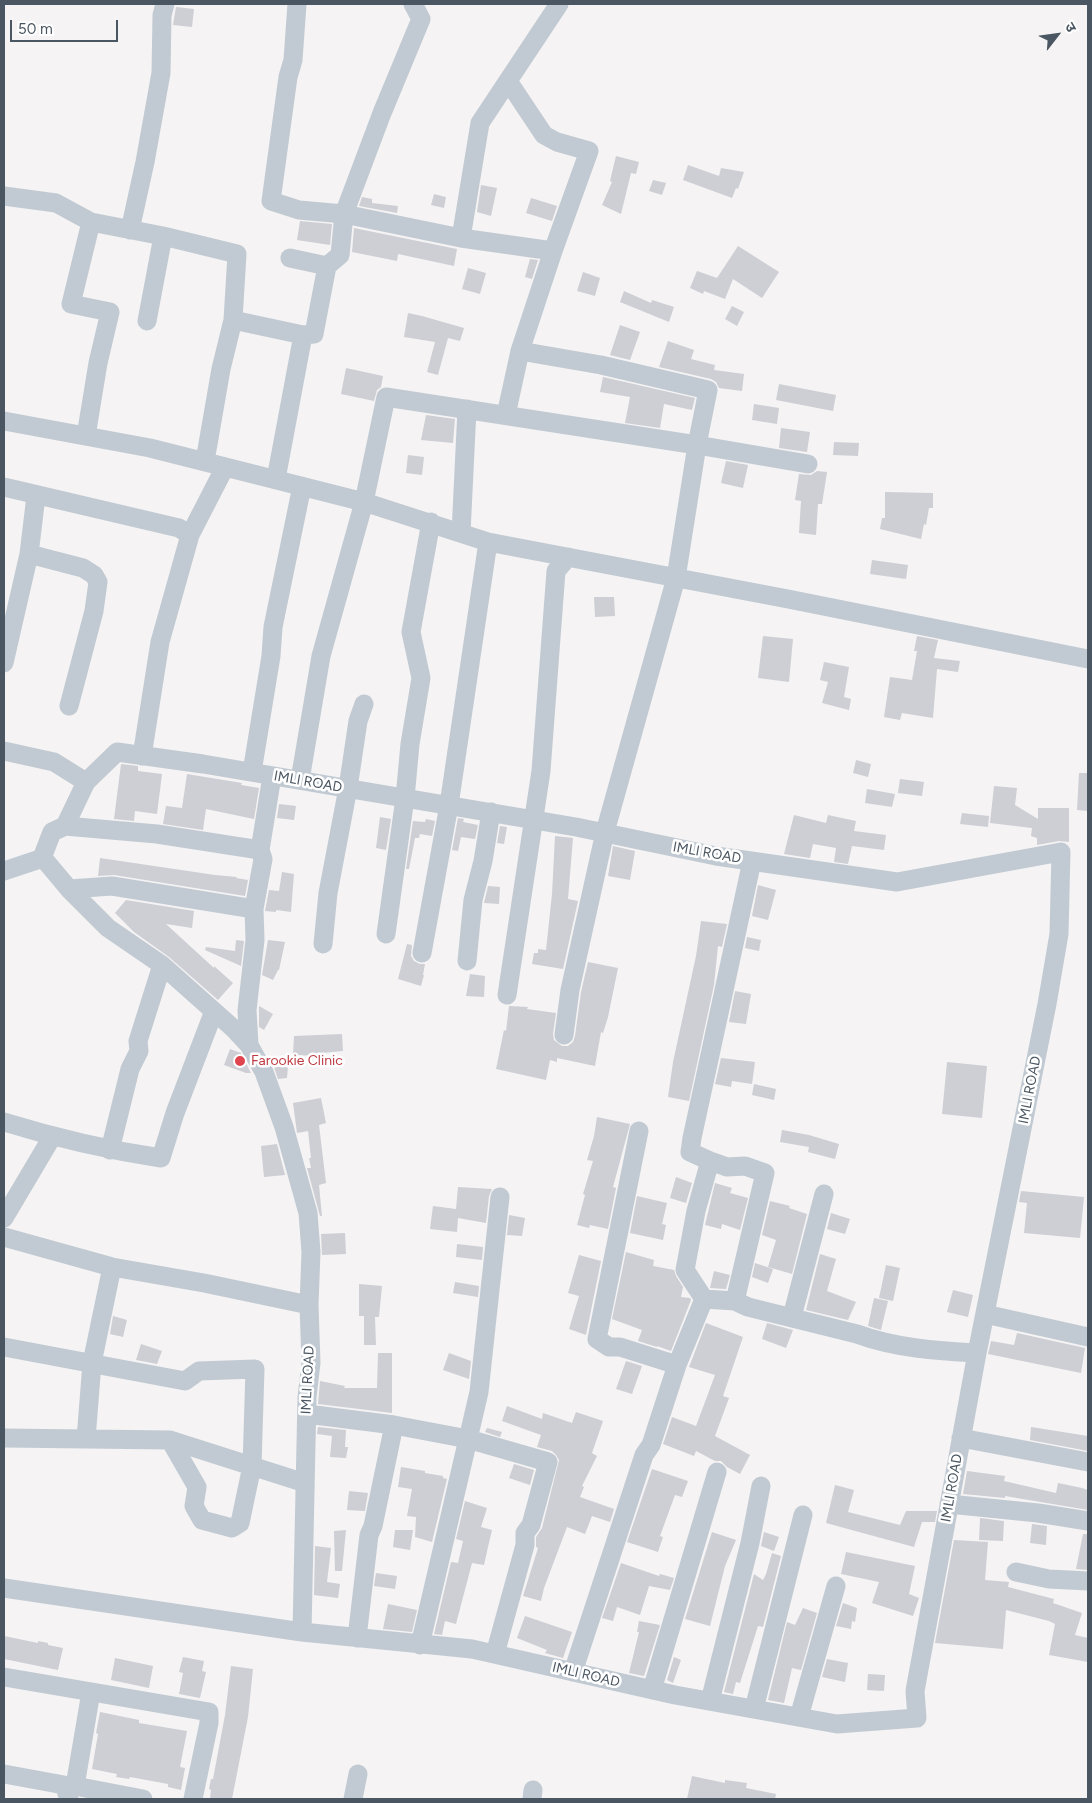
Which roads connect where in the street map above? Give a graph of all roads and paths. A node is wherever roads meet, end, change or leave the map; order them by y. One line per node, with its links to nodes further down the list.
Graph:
1 (165, 4): 9 (street)
2 (297, 4): 7 (street)
3 (413, 4): 7 (street)
4 (559, 4): 5 (street)
5 (508, 80): 11 (street); 12 (street)
6 (4, 196): 8 (street)
7 (344, 214): 11 (street); 14 (street)
8 (91, 222): 9 (street); 22 (street)
9 (130, 230): 10 (street)
10 (163, 236): 15 (street); 16 (street)
11 (461, 238): 12 (street)
12 (553, 251): 18 (street)
13 (290, 258): 14 (street)
14 (327, 266): 17 (street)
15 (233, 320): 17 (street); 24 (street)
16 (147, 321)
17 (303, 335): 27 (street)
18 (520, 351): 20 (street); 23 (street)
19 (467, 409): 20 (street); 31 (street); 33 (street)
20 (506, 415): 23 (street)
21 (4, 421): 22 (street)
22 (86, 436): 24 (street)
23 (697, 445): 25 (street); 38 (street)
24 (205, 461): 26 (street)
25 (808, 464)
26 (225, 467): 27 (street); 34 (street)
27 (276, 479): 28 (street)
28 (302, 486): 31 (street); 45 (street)
29 (4, 487): 30 (street)
30 (36, 496): 34 (street); 36 (street)
31 (364, 502): 32 (street); 47 (street)
32 (431, 523): 33 (street); 50 (street)
33 (461, 533): 35 (street)
34 (190, 535): 44 (street)
35 (488, 542): 37 (street); 51 (street)
36 (29, 554): 40 (street); 42 (street)
37 (568, 557): 38 (street); 53 (street)
38 (676, 578): 39 (street); 55 (street)
39 (1088, 659)
40 (4, 664)
41 (364, 704): 49 (street)
42 (69, 706)
43 (4, 751): 48 (street)
44 (142, 756): 45 (street, IMLI ROAD); 48 (street, IMLI ROAD)
45 (252, 772): 46 (street, IMLI ROAD)
46 (272, 776): 47 (street, IMLI ROAD); 56 (street)
47 (300, 780): 49 (street, IMLI ROAD)
48 (86, 782): 54 (street, IMLI ROAD)
49 (348, 788): 50 (street, IMLI ROAD); 63 (street)
50 (405, 798): 51 (street, IMLI ROAD); 62 (street)
51 (449, 805): 52 (street, IMLI ROAD); 64 (street)
52 (491, 812): 53 (street, IMLI ROAD); 65 (street)
53 (535, 820): 55 (street, IMLI ROAD); 67 (street)
54 (65, 826): 56 (street); 57 (street, IMLI ROAD)
55 (605, 832): 58 (street, IMLI ROAD); 69 (street)
56 (260, 850): 61 (street)
57 (42, 858): 59 (street); 60 (street, IMLI ROAD)
58 (752, 861): 75 (street); 84 (street, IMLI ROAD)
59 (4, 871)
60 (70, 889): 61 (street); 66 (street, IMLI ROAD)
61 (254, 909): 70 (street)
62 (386, 934)
63 (324, 944)
64 (422, 953)
65 (467, 961)
66 (162, 965): 68 (street, IMLI ROAD); 74 (street)
67 (507, 995)
68 (214, 1011): 70 (street, IMLI ROAD); 74 (street)
69 (564, 1035)
70 (249, 1045): 83 (street, IMLI ROAD)
71 (4, 1122): 73 (street)
72 (639, 1131): 90 (street)
73 (52, 1137): 74 (street); 78 (street)
74 (110, 1150)
75 (710, 1161): 81 (street); 82 (street)
76 (824, 1194): 85 (street)
77 (500, 1197): 96 (street)
78 (4, 1218)
79 (4, 1237): 80 (street)
80 (112, 1267): 83 (street); 89 (street)
81 (704, 1299): 82 (street); 90 (street)
82 (735, 1300): 85 (street)
83 (309, 1305): 91 (street, IMLI ROAD)
84 (985, 1314): 86 (street); 88 (street, IMLI ROAD)
85 (792, 1318): 88 (street)
86 (1088, 1337)
87 (4, 1347): 89 (street)
88 (977, 1353): 93 (street, IMLI ROAD)
89 (92, 1363): 94 (street); 99 (street)
90 (677, 1365): 114 (street)
91 (306, 1414): 92 (street); 101 (street, IMLI ROAD)
92 (394, 1425): 96 (street); 111 (street)
93 (961, 1438): 98 (street); 103 (street, IMLI ROAD)
94 (86, 1439): 95 (street); 97 (street)
95 (170, 1440): 99 (street); 99 (street)
96 (468, 1440): 112 (street); 113 (street)
97 (4, 1443)
98 (1088, 1462)
99 (252, 1466): 101 (street)
100 (717, 1472): 116 (street)
101 (305, 1483): 110 (street, IMLI ROAD)
102 (761, 1486): 118 (street)
103 (949, 1504): 105 (street); 120 (street, IMLI ROAD)
104 (803, 1515): 119 (street)
105 (1088, 1520)
106 (1016, 1572): 107 (street)
107 (1088, 1582)
108 (836, 1586): 120 (street)
109 (4, 1588): 110 (street)
110 (302, 1632): 111 (street, IMLI ROAD)
111 (357, 1638): 112 (street, IMLI ROAD)
112 (420, 1645): 113 (street, IMLI ROAD)
113 (495, 1654): 114 (street, IMLI ROAD)
114 (573, 1672): 116 (street, IMLI ROAD)
115 (4, 1676): 117 (street)
116 (652, 1690): 118 (street, IMLI ROAD)
117 (91, 1692): 124 (street); 125 (street)
118 (710, 1701): 119 (street, IMLI ROAD)
119 (754, 1708): 120 (street, IMLI ROAD)
120 (799, 1717)
121 (4, 1774): 123 (street)
122 (358, 1774): 126 (street)
123 (68, 1799)
124 (143, 1799)
125 (193, 1799)
126 (353, 1799)

